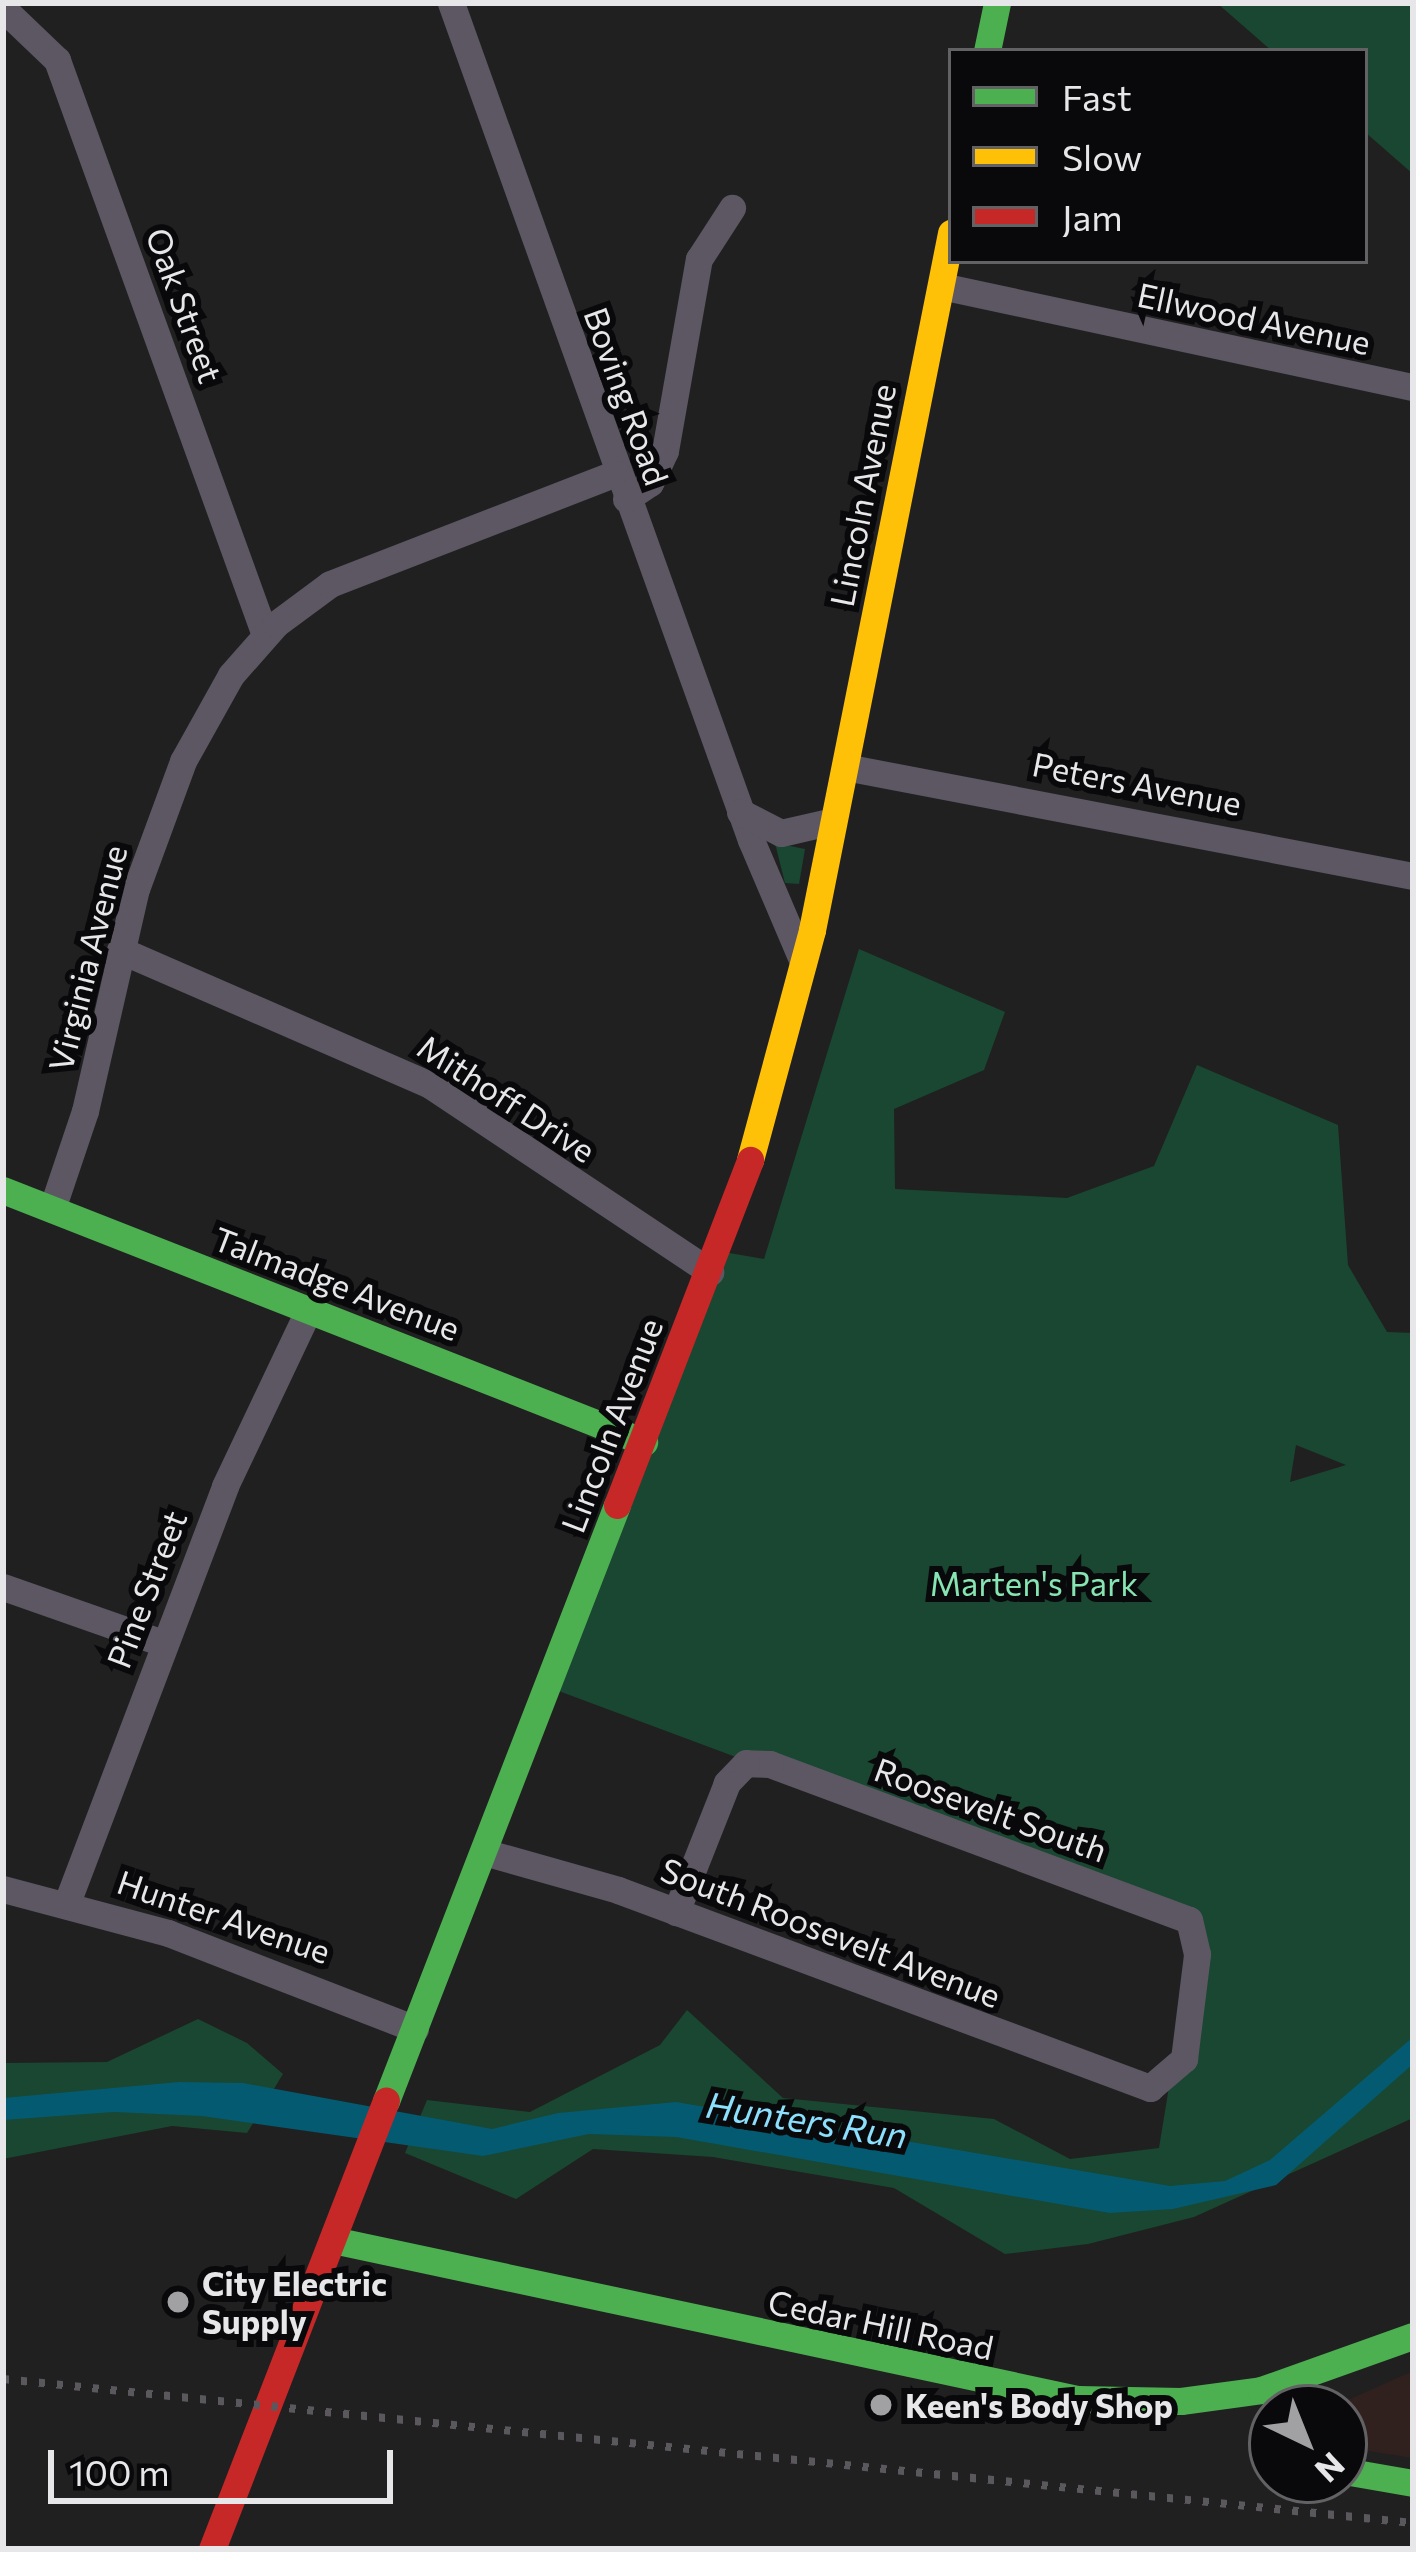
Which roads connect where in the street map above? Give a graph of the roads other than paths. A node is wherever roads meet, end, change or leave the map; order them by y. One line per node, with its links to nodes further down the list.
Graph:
1 (451, 3): 9 (street, Boving Road)
2 (997, 3): 4 (main road)
3 (11, 15): 10 (street, Oak Street)
4 (988, 48)
5 (732, 208): 9 (street)
6 (948, 248): 7 (main road, Lincoln Avenue)
7 (941, 286): 8 (street, Ellwood Avenue); 11 (main road, Lincoln Avenue)
8 (1413, 387)
9 (621, 486): 10 (street, Virginia Avenue); 12 (street, Boving Road)
10 (265, 635): 15 (street, Virginia Avenue)
11 (845, 767): 13 (main road, Lincoln Avenue); 14 (street, Peters Avenue)
12 (740, 812): 13 (street); 16 (street, Boving Road)
13 (833, 821): 16 (main road, Lincoln Avenue)
14 (1413, 877)
15 (120, 950): 18 (street, Virginia Avenue); 19 (street, Mithoff Drive)
16 (804, 965): 19 (main road, Lincoln Avenue)
17 (3, 1190): 18 (main road, Talmadge Avenue)
18 (52, 1209): 20 (main road, Talmadge Avenue)
19 (710, 1272): 21 (main road, Lincoln Avenue)
20 (308, 1311): 21 (main road, Talmadge Avenue); 23 (street, Pine Street)
21 (644, 1442): 24 (main road, Lincoln Avenue)
22 (3, 1587): 23 (street)
23 (163, 1643): 26 (street, Pine Street)
24 (484, 1852): 27 (street, South Roosevelt Avenue); 28 (main road, Lincoln Avenue)
25 (3, 1889): 26 (street, Hunter Avenue)
26 (68, 1900): 28 (street, Hunter Avenue)
27 (676, 1912): 29 (street, South Roosevelt Avenue); 29 (street, Roosevelt South)
28 (415, 2029): 30 (main road, Lincoln Avenue)
29 (1150, 2088)
30 (333, 2240): 33 (main road, Cedar Hill Road); 36 (main road, Lincoln Avenue)
31 (1413, 2336): 32 (main road, Cedar Hill Road)
32 (1311, 2384)
33 (1248, 2398)
34 (1368, 2475): 35 (main road)
35 (1413, 2483)
36 (212, 2549)

